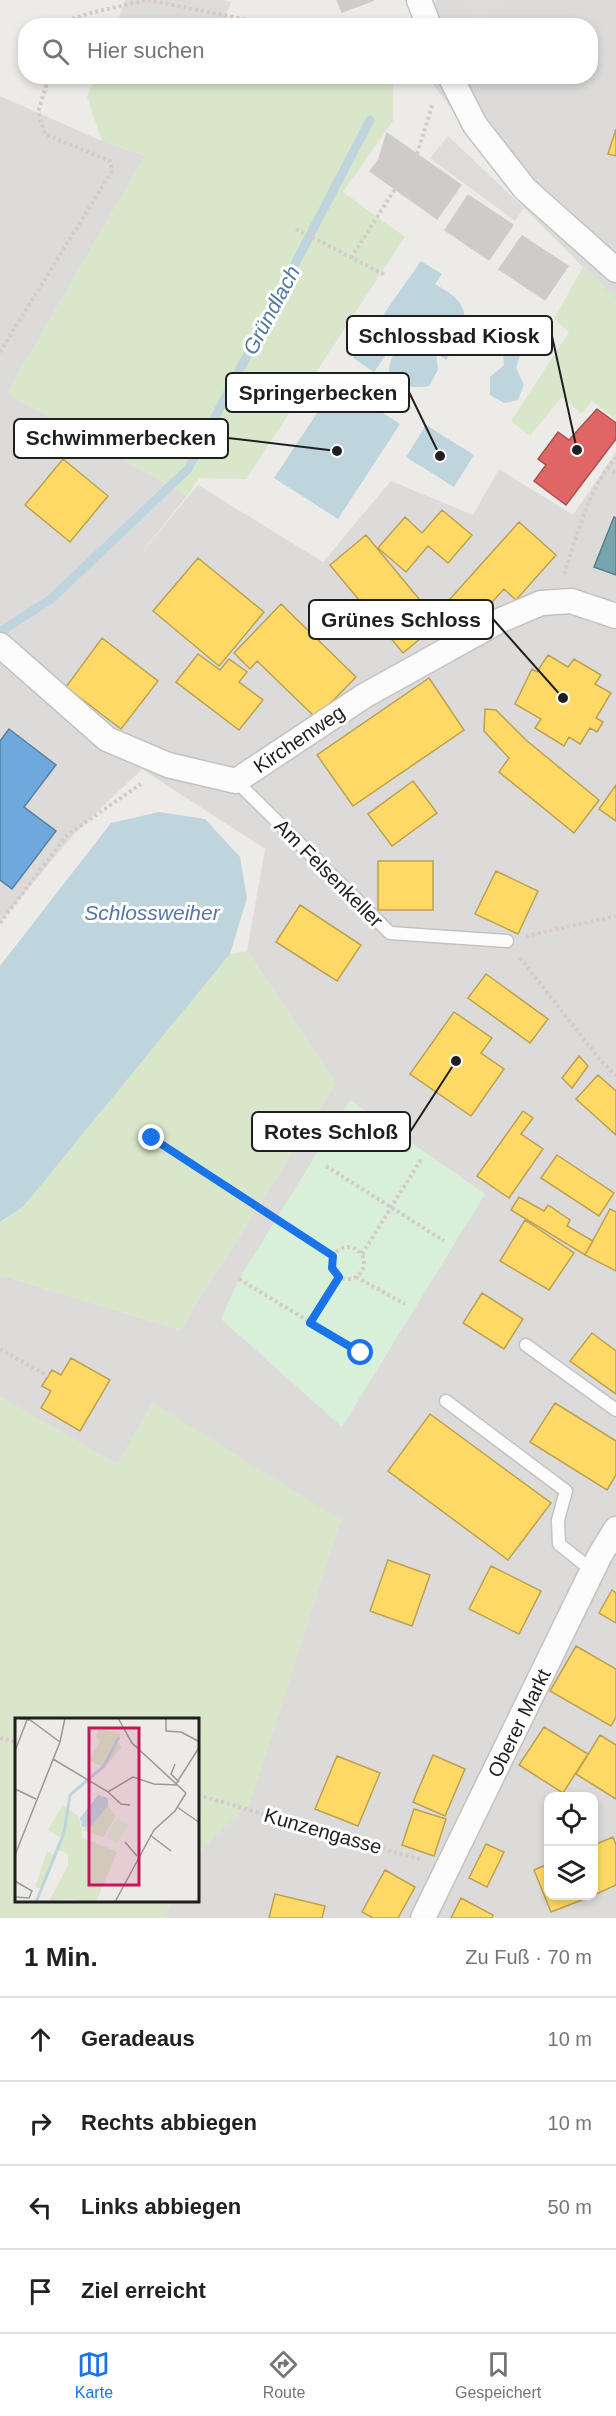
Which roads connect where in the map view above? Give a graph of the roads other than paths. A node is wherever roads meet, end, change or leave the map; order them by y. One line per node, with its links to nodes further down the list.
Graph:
1 (419, 0): 2 (street)
2 (426, 18)
3 (454, 84): 4 (street)
4 (616, 270)
5 (616, 616): 7 (street, Kirchenweg)
6 (0, 645): 7 (street, Kirchenweg)
7 (236, 781): 8 (lane, Am Felsenkeller)
8 (507, 941)
9 (526, 1345): 11 (lane)
10 (446, 1401): 13 (lane)
11 (616, 1410)
12 (616, 1529): 13 (street, Oberer Markt)
13 (592, 1571): 14 (street, Oberer Markt)
14 (423, 1918)

